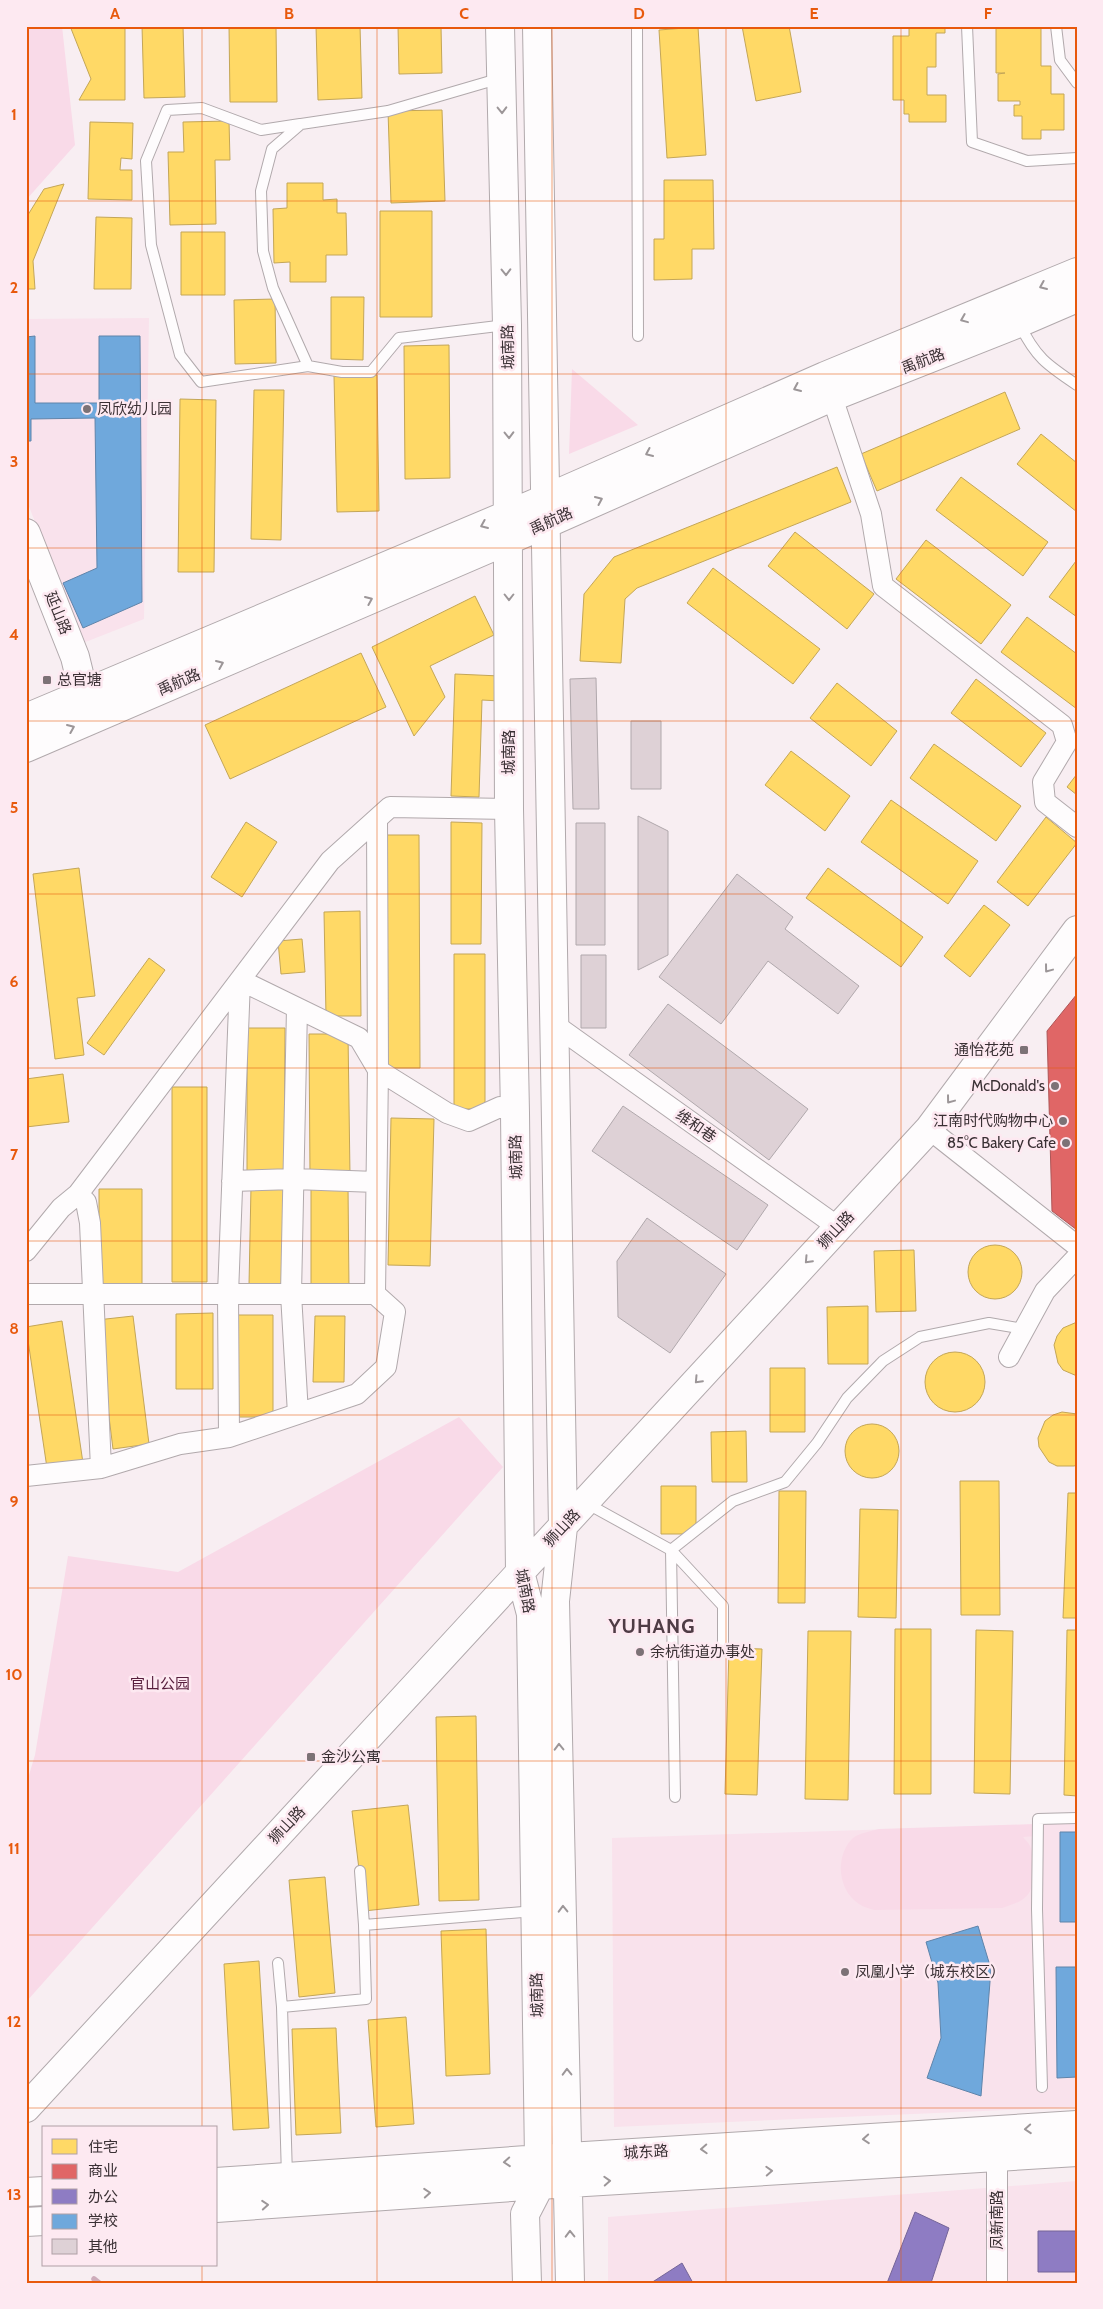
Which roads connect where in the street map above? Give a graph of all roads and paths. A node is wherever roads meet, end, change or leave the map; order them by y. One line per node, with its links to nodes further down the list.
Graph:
1 (500, 26): 6 (main road, 城南路)
2 (538, 26): 18 (main road, 城南路)
3 (637, 26): 14 (lane)
4 (967, 26): 9 (lane)
5 (1056, 26): 7 (lane)
6 (502, 78): 8 (lane); 13 (main road, 城南路, one-way to 13)
7 (1077, 83)
8 (302, 124): 15 (lane); 15 (lane)
9 (1077, 158)
10 (1077, 272): 12 (main road, 禹航路, one-way to 12)
11 (1077, 298): 12 (main road, 禹航路)
12 (1014, 312): 16 (lane); 17 (main road, 禹航路)
13 (507, 325): 15 (lane); 19 (main road, 城南路, one-way to 19)
14 (638, 336)
15 (308, 366)
16 (1077, 385)
17 (828, 386): 18 (main road, 禹航路); 26 (street)
18 (545, 512): 19 (main road, 禹航路); 30 (main road, 城南路)
19 (509, 527): 21 (main road, 禹航路, one-way to 21); 23 (main road, 禹航路, one-way to 19); 24 (main road, 城南路, one-way to 24)
20 (26, 533): 21 (main road, 延山路)
21 (84, 694): 22 (main road, 禹航路)
22 (26, 718)
23 (26, 748)
24 (509, 809): 25 (street); 32 (main road, 城南路)
25 (377, 819): 28 (street); 31 (street)
26 (1077, 827)
27 (1077, 930): 33 (main road, 狮山路, one-way to 33)
28 (240, 980): 29 (street); 35 (street); 37 (street)
29 (297, 1008): 31 (street); 34 (street)
30 (554, 1026): 38 (street, 维和巷); 54 (main road, 城南路)
31 (378, 1070): 32 (street); 36 (street)
32 (515, 1113): 56 (main road, 城南路)
33 (929, 1129): 38 (main road, 狮山路); 39 (street)
34 (294, 1179): 35 (street); 36 (street); 45 (street)
35 (232, 1181): 44 (street)
36 (376, 1182): 46 (street)
37 (78, 1194): 40 (street); 43 (street)
38 (838, 1227): 53 (main road, 狮山路, one-way to 53)
39 (1077, 1246)
40 (26, 1250)
41 (1077, 1257): 47 (street)
42 (26, 1294): 43 (street)
43 (92, 1294): 44 (street); 51 (street)
44 (228, 1294): 45 (street); 50 (street)
45 (291, 1294): 46 (street); 49 (street)
46 (374, 1294): 49 (street)
47 (1024, 1329): 48 (street); 55 (lane)
48 (1009, 1357)
49 (298, 1414): 50 (street)
50 (229, 1437): 51 (street)
51 (101, 1468): 52 (street)
52 (26, 1476)
53 (585, 1503): 54 (main road, 狮山路); 55 (lane)
54 (563, 1527): 56 (main road, 狮山路); 70 (main road, 城南路, one-way to 54)
55 (671, 1550): 57 (lane); 58 (lane)
56 (520, 1572): 61 (main road, 城南路); 66 (main road, 狮山路)
57 (723, 1650)
58 (675, 1797)
59 (1077, 1818): 65 (lane)
60 (360, 1871): 62 (lane)
61 (536, 1910): 62 (lane); 71 (main road, 城南路)
62 (364, 1925): 64 (lane)
63 (278, 1962): 64 (lane)
64 (282, 2007): 72 (lane)
65 (1042, 2086)
66 (26, 2108)
67 (1077, 2126): 70 (main road, 城东路, one-way to 70)
68 (1077, 2152): 69 (main road, 城东路)
69 (996, 2158): 70 (main road, 城东路, one-way to 69); 81 (street, 凤新南路)
70 (569, 2170): 71 (main road, 城东路); 80 (main road, 城南路, one-way to 70)
71 (540, 2172): 72 (main road, 城东路, one-way to 72); 76 (main road, 城东路, one-way to 71); 79 (main road, 城南路)
72 (287, 2179): 73 (main road, 城东路)
73 (218, 2182)
74 (42, 2191): 75 (main road)
75 (26, 2192)
76 (218, 2208)
77 (42, 2221): 78 (main road)
78 (26, 2222)
79 (526, 2283)
80 (570, 2283)
81 (997, 2283)

